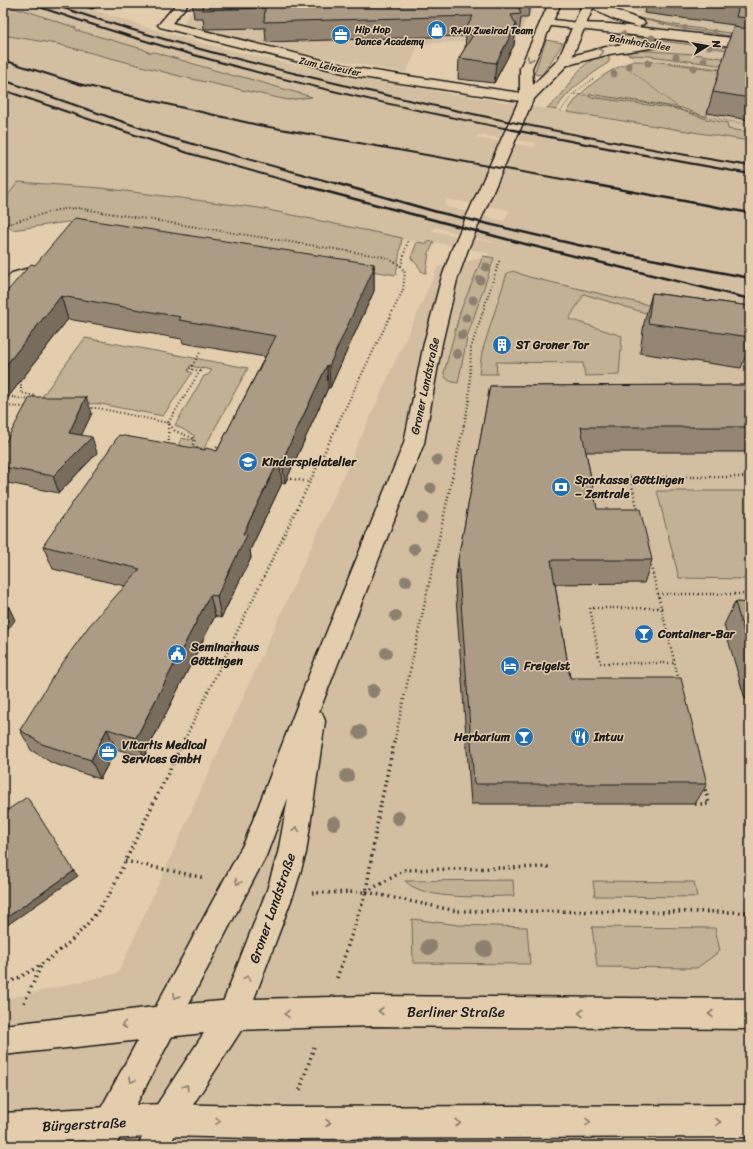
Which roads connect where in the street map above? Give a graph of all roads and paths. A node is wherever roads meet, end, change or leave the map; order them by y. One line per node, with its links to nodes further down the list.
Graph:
1 (183, 3): 17 (main road, Zum Leineufer)
2 (555, 3): 5 (main road, Groner Landstraße)
3 (589, 3): 6 (main road, Groner Landstraße)
4 (595, 3): 7 (main road)
5 (546, 23): 6 (main road, Bahnhofsallee); 17 (main road, Groner Landstraße, one-way to 17)
6 (579, 27): 7 (main road, Bahnhofsallee); 8 (main road, Bahnhofsallee); 12 (main road, Groner Landstraße)
7 (683, 36): 9 (main road, Bahnhofsallee)
8 (654, 44): 10 (main road, Bahnhofsallee); 12 (main road, one-way to 8)
9 (750, 44)
10 (691, 49)
11 (661, 61): 14 (path)
12 (564, 62): 17 (main road, Groner Landstraße)
13 (630, 70): 18 (path)
14 (728, 70)
15 (594, 78): 16 (path)
16 (573, 94): 18 (path); 19 (path)
17 (527, 98): 47 (main road, Groner Landstraße)
18 (681, 109): 20 (path)
19 (561, 111)
20 (750, 125)
21 (3, 224): 24 (path)
22 (408, 240): 24 (path)
23 (500, 259): 52 (path)
24 (401, 266): 40 (path)
25 (3, 290): 26 (lane)
26 (3, 315)
27 (201, 351): 29 (path)
28 (202, 368): 29 (path)
29 (200, 371): 35 (path)
30 (21, 381): 31 (path)
31 (4, 396)
32 (3, 406): 33 (path)
33 (31, 407)
34 (83, 408): 35 (path)
35 (168, 424): 36 (path); 37 (path)
36 (218, 446)
37 (169, 447)
38 (750, 476): 41 (path)
39 (287, 478): 40 (path)
40 (310, 482): 55 (path)
41 (639, 513)
42 (649, 558): 43 (path)
43 (658, 594): 44 (path); 45 (path)
44 (750, 594)
45 (662, 608): 46 (path); 46 (path)
46 (675, 663): 48 (path)
47 (321, 675): 57 (main road, Groner Landstraße, one-way to 47); 58 (main road, Groner Landstraße, one-way to 58)
48 (680, 685)
49 (703, 782): 50 (path)
50 (695, 804)
51 (550, 867): 52 (path)
52 (366, 892): 53 (path); 54 (path)
53 (324, 893)
54 (750, 912)
55 (3, 985)
56 (750, 1014): 57 (main road, Berliner Straße, one-way to 57)
57 (233, 1015): 58 (main road, Berliner Straße); 62 (main road, Groner Landstraße, one-way to 57)
58 (163, 1021): 59 (main road, one-way to 59); 63 (main road, Groner Landstraße, one-way to 63)
59 (3, 1040)
60 (750, 1121): 62 (main road, one-way to 60)
61 (3, 1129): 63 (main road, Bürgerstraße)
62 (160, 1133): 63 (main road, Bürgerstraße)
63 (104, 1134)

